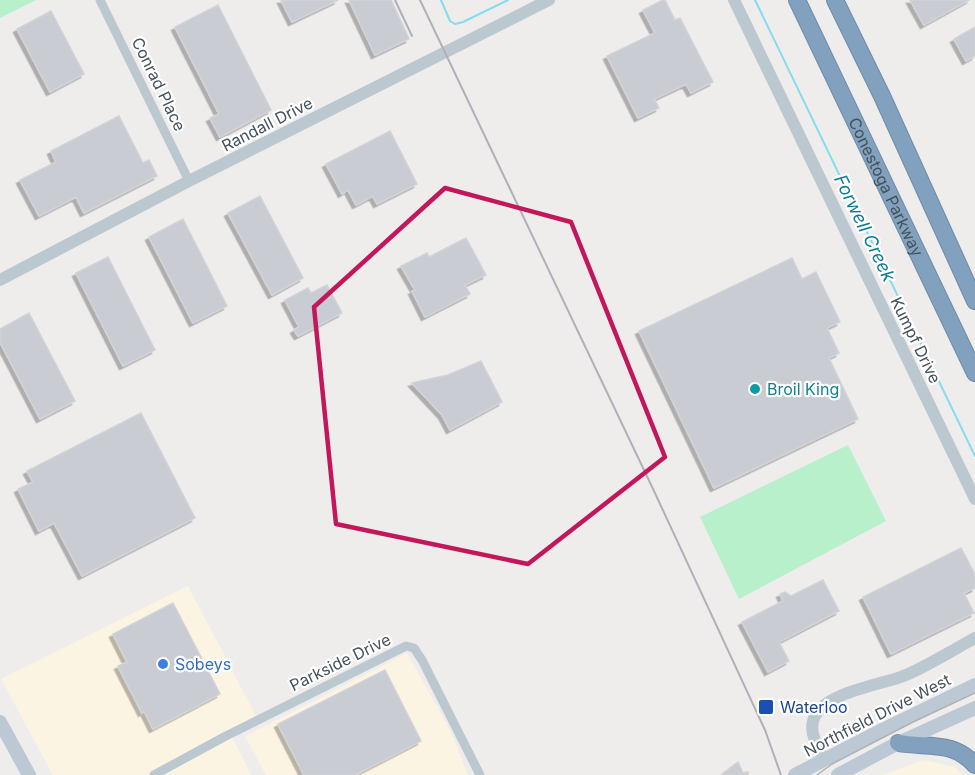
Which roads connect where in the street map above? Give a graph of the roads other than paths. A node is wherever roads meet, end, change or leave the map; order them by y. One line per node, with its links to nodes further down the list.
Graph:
1 (100, 0): 6 (street, Conrad Place)
2 (549, 0): 6 (street, Randall Drive)
3 (734, 0): 10 (street, Kumpf Drive)
4 (797, 0): 9 (highway, Conestoga Parkway)
5 (835, 0): 8 (highway, Conestoga Parkway)
6 (189, 181): 7 (street, Randall Drive)
7 (0, 280)
8 (974, 298)
9 (975, 373)
10 (975, 499)
11 (975, 638): 16 (street)
12 (975, 685): 16 (main road, Northfield Drive West)
13 (975, 708): 15 (main road)
14 (0, 722): 18 (main road)
15 (898, 744): 17 (highway); 22 (main road)
16 (824, 760): 21 (main road, Northfield Drive West)
17 (975, 765)
18 (29, 775)
19 (154, 775): 20 (street, Parkside Drive)
20 (480, 775)
21 (795, 775)
22 (838, 775)

